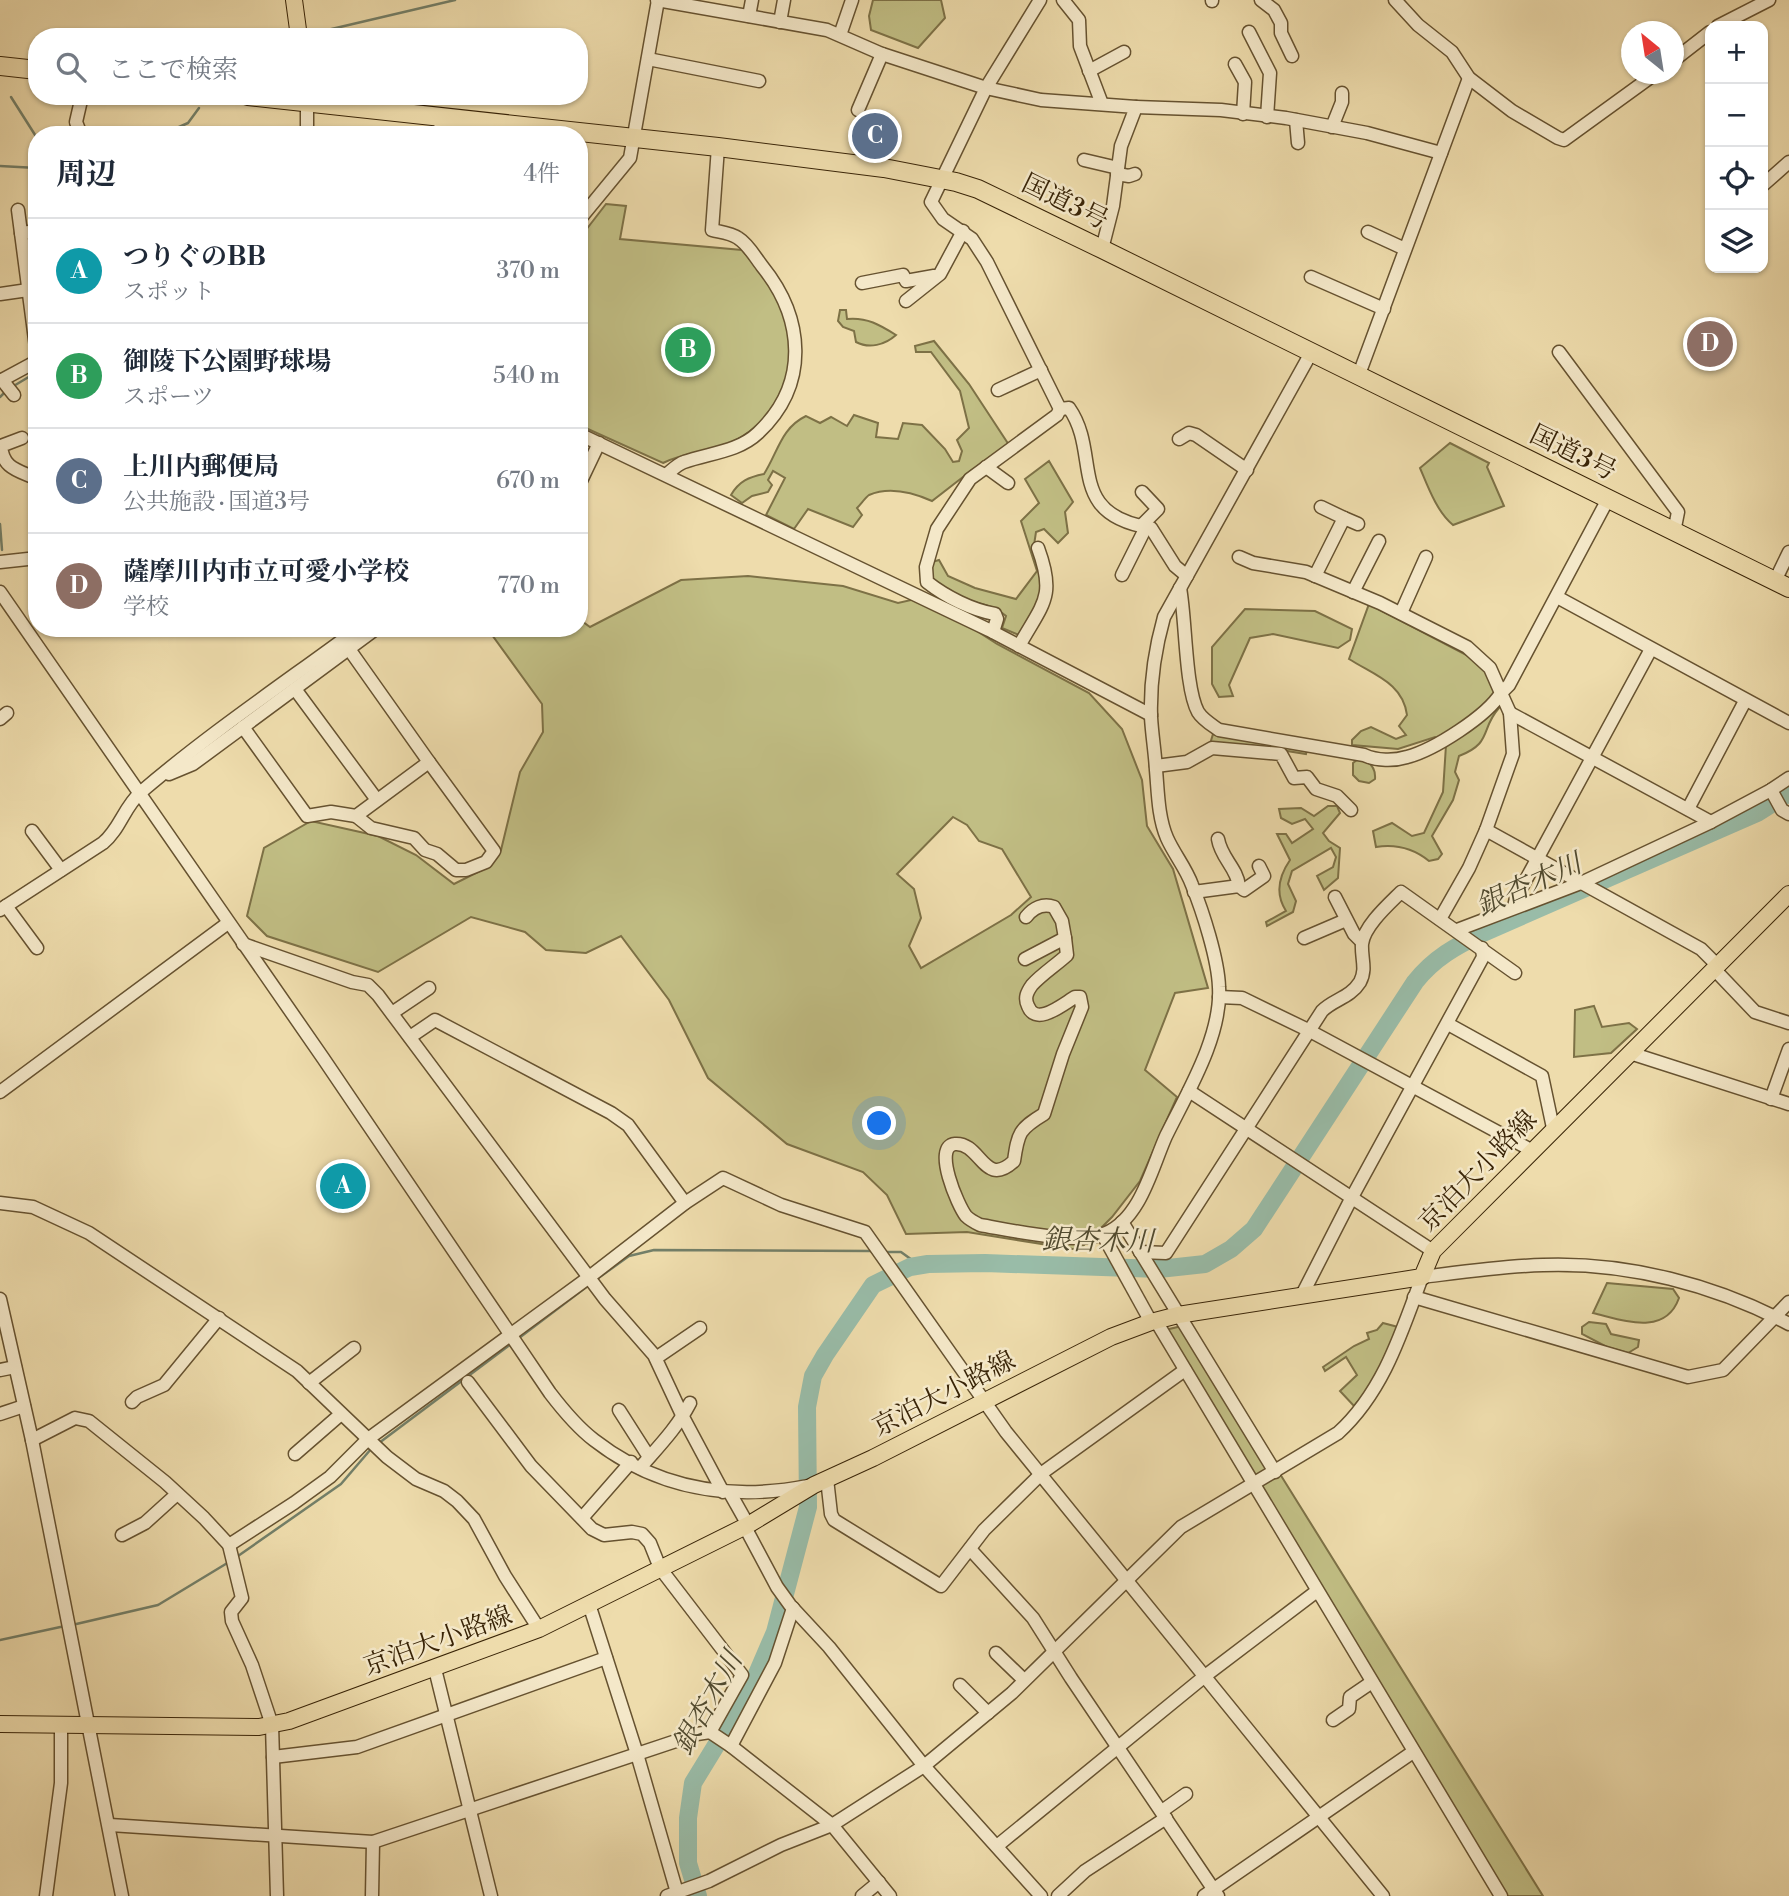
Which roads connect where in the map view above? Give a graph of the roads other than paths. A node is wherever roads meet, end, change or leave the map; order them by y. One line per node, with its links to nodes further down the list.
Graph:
1 (294, 0): 14 (main road)
2 (658, 0): 11 (street); 22 (street)
3 (752, 0): 11 (street)
4 (784, 0): 13 (street)
5 (852, 0): 16 (street)
6 (1040, 0): 30 (street)
7 (1063, 0): 26 (street)
8 (1261, 0): 21 (street)
9 (1395, 0): 27 (street)
10 (1769, 0): 12 (street)
11 (749, 16): 13 (street)
12 (1728, 21)
13 (780, 22): 16 (street)
14 (298, 28)
15 (1249, 32): 40 (street)
16 (840, 35): 20 (street)
17 (1705, 36): 19 (street)
18 (1124, 52): 26 (street)
19 (1684, 52)
20 (882, 54): 30 (street); 37 (street)
21 (1292, 56)
22 (648, 59): 28 (street); 48 (street)
23 (1235, 64): 38 (street)
24 (0, 66): 25 (highway)
25 (28, 69)
26 (1089, 71): 32 (street)
27 (1469, 78): 29 (street); 51 (street)
28 (759, 81)
29 (1640, 84)
30 (986, 88): 32 (street); 56 (street)
31 (1342, 93): 46 (street)
32 (1102, 104): 36 (street)
33 (80, 105): 42 (street)
34 (307, 105): 43 (street)
35 (349, 105): 39 (highway, 国道3号)
36 (1136, 107): 38 (street); 54 (street)
37 (858, 110)
38 (1243, 114): 40 (street)
39 (440, 116): 44 (street); 45 (highway, 国道3号)
40 (1267, 117): 41 (street)
41 (1296, 120): 46 (street); 49 (street)
42 (78, 126)
43 (307, 126)
44 (441, 126)
45 (528, 126)
46 (1332, 127): 51 (street)
47 (588, 133): 48 (highway, 国道3号)
48 (634, 138): 50 (highway, 国道3号); 58 (street)
49 (1298, 143)
50 (718, 147): 56 (highway, 国道3号); 91 (street)
51 (1441, 153): 66 (street)
52 (1084, 160): 54 (street)
53 (1789, 162): 57 (street)
54 (1118, 171): 55 (street); 65 (street)
55 (1135, 174)
56 (942, 178): 60 (street); 65 (highway, 国道3号)
57 (1768, 181)
58 (588, 209)
59 (18, 210): 64 (street)
60 (943, 219): 62 (street); 67 (street)
61 (28, 232): 64 (street)
62 (963, 232): 67 (street); 79 (street)
63 (1368, 232): 66 (street)
64 (21, 233): 68 (street)
65 (1102, 249): 77 (highway, 国道3号)
66 (1405, 249): 75 (street)
67 (951, 253): 69 (street)
68 (28, 270)
69 (938, 276): 71 (street); 74 (street)
70 (1311, 277): 75 (street)
71 (862, 283)
72 (28, 287): 73 (street)
73 (0, 294)
74 (906, 301)
75 (1384, 309): 80 (street)
76 (1559, 352): 100 (street)
77 (1311, 353): 80 (highway, 国道3号); 90 (street)
78 (28, 369): 81 (street)
79 (1041, 370): 82 (street); 83 (street)
80 (1358, 377): 95 (highway, 国道3号)
81 (7, 387)
82 (998, 390)
83 (1060, 409): 89 (street); 99 (street)
84 (22, 438): 92 (street)
85 (588, 438): 87 (street)
86 (1178, 439): 90 (street)
87 (599, 443): 88 (street); 91 (street)
88 (588, 466)
89 (986, 467): 93 (street); 118 (street)
90 (1247, 470): 109 (street)
91 (667, 474): 118 (street)
92 (28, 475)
93 (1008, 483)
94 (1142, 492): 99 (street)
95 (1608, 499): 100 (highway, 国道3号); 115 (street)
96 (1321, 507): 97 (street)
97 (1344, 518): 98 (street); 110 (street)
98 (1358, 524)
99 (1144, 527): 108 (street); 109 (street)
100 (1674, 532): 111 (highway, 国道3号)
101 (1379, 541): 114 (street)
102 (1038, 548): 122 (street)
103 (1789, 552): 111 (street)
104 (1239, 557): 110 (street)
105 (1426, 557): 116 (street)
106 (28, 559): 107 (street)
107 (0, 562)
108 (1122, 575)
109 (1187, 576): 112 (street)
110 (1315, 576): 114 (street)
111 (1782, 585)
112 (1181, 588): 126 (street); 129 (street)
113 (0, 592): 117 (street)
114 (1353, 592): 116 (street)
115 (1557, 597): 124 (street); 126 (street)
116 (1401, 613): 126 (street)
117 (28, 632)
118 (993, 632): 122 (street)
119 (31, 637): 138 (street)
120 (347, 637): 136 (street)
121 (365, 637): 123 (street)
122 (1019, 646): 129 (street)
123 (349, 649): 125 (street); 133 (street)
124 (1651, 649): 127 (street); 132 (street)
125 (295, 689): 131 (street); 139 (street)
126 (1501, 693): 128 (street)
127 (1745, 701): 130 (street); 140 (street)
128 (1510, 713): 132 (street); 145 (street)
129 (1151, 715): 134 (street)
130 (1789, 723)
131 (243, 727): 136 (street); 143 (street)
132 (1592, 756): 140 (street); 148 (street)
133 (429, 762): 139 (street); 143 (street)
134 (1156, 766): 142 (street); 153 (street)
135 (1789, 778): 137 (street)
136 (160, 779): 138 (street)
137 (1772, 792): 141 (street); 144 (street)
138 (140, 793): 150 (street); 161 (street)
139 (377, 800): 143 (street)
140 (1688, 809): 144 (street)
141 (1785, 809)
142 (1351, 810)
143 (356, 816)
144 (1711, 822): 151 (street)
145 (1486, 830): 148 (street); 159 (street)
146 (33, 831): 150 (street)
147 (1218, 839): 152 (street)
148 (1538, 859): 151 (street); 156 (street)
149 (1259, 866): 152 (street)
150 (61, 870): 157 (street)
151 (1583, 884): 156 (street); 170 (street)
152 (1239, 886): 153 (street)
153 (1194, 892): 173 (street)
154 (1335, 897): 160 (street)
155 (1787, 900): 170 (main road, 京泊大小路線)
156 (1514, 907): 162 (street)
157 (3, 908): 168 (street)
158 (1026, 917): 163 (street)
159 (1440, 919): 162 (street); 165 (street)
160 (1346, 920): 164 (street); 165 (street)
161 (228, 923): 166 (street); 183 (street)
162 (1459, 932): 167 (street)
163 (1065, 938): 169 (street); 193 (street)
164 (1304, 938)
165 (1362, 942): 177 (street)
166 (243, 944): 174 (street); 208 (street)
167 (1479, 946): 171 (street); 176 (street)
168 (37, 948)
169 (1025, 959)
170 (1716, 968): 175 (street); 180 (main road, 京泊大小路線)
171 (1515, 973)
172 (429, 988): 174 (street)
173 (1219, 997): 177 (street); 182 (street)
174 (392, 1013): 178 (street)
175 (1789, 1023)
176 (1448, 1024): 181 (street); 186 (street)
177 (1308, 1031): 181 (street); 187 (street)
178 (410, 1037): 191 (street); 197 (street)
179 (1789, 1049): 184 (street)
180 (1630, 1053): 184 (street); 186 (main road, 京泊大小路線)
181 (1413, 1088): 188 (street); 189 (street)
182 (1189, 1091): 187 (street); 192 (street)
183 (0, 1093)
184 (1771, 1099): 185 (street)
185 (1789, 1104)
186 (1553, 1128): 188 (main road, 京泊大小路線)
187 (1245, 1129): 189 (street); 195 (street)
188 (1531, 1150): 194 (main road, 京泊大小路線)
189 (1352, 1199): 194 (street); 198 (street)
190 (0, 1203): 204 (street)
191 (685, 1203): 197 (street); 216 (street)
192 (1122, 1222): 193 (street); 195 (street)
193 (1103, 1235): 205 (street)
194 (1433, 1251): 196 (main road, 京泊大小路線)
195 (1141, 1254): 202 (street)
196 (1422, 1277): 198 (main road, 京泊大小路線); 199 (street); 203 (street)
197 (592, 1283): 208 (street); 210 (street)
198 (1302, 1295): 202 (main road, 京泊大小路線)
199 (1414, 1297): 203 (street); 228 (street)
200 (0, 1299): 211 (street)
201 (1789, 1302): 203 (street)
202 (1178, 1315): 205 (main road, 京泊大小路線); 228 (street)
203 (1774, 1317): 206 (street)
204 (219, 1318): 215 (street); 217 (street)
205 (1154, 1321): 213 (street); 216 (main road, 京泊大小路線)
206 (1789, 1324)
207 (700, 1328): 210 (street)
208 (510, 1334): 224 (street); 227 (street)
209 (354, 1348): 215 (street)
210 (656, 1359): 223 (street)
211 (15, 1367): 212 (street); 219 (street)
212 (0, 1370)
213 (1185, 1370): 229 (street); 230 (street)
214 (468, 1382): 234 (street)
215 (309, 1383): 221 (street)
216 (984, 1401): 229 (street); 231 (main road, 京泊大小路線)
217 (132, 1402)
218 (690, 1403): 223 (street)
219 (24, 1406): 222 (street); 225 (street)
220 (619, 1410): 227 (street)
221 (341, 1413): 224 (street); 226 (street)
222 (0, 1414)
223 (683, 1417): 227 (street); 232 (street)
224 (368, 1439): 237 (street); 244 (street)
225 (32, 1440): 233 (street); 258 (street)
226 (295, 1454)
227 (640, 1463): 232 (street); 234 (street)
228 (1275, 1472): 230 (street)
229 (1042, 1473): 238 (street); 240 (street)
230 (1254, 1484): 240 (street); 241 (street)
231 (811, 1486): 232 (street); 235 (main road, 京泊大小路線); 238 (street)
232 (726, 1492): 235 (street)
233 (177, 1494): 236 (street); 237 (street)
234 (582, 1518): 239 (street)
235 (746, 1526): 239 (main road, 京泊大小路線); 243 (street)
236 (122, 1535)
237 (229, 1545): 259 (street)
238 (970, 1549): 245 (street)
239 (660, 1568): 242 (main road, 京泊大小路線); 260 (street)
240 (1127, 1580): 245 (street); 249 (street)
241 (1317, 1591): 249 (street); 251 (street)
242 (589, 1604): 244 (main road, 京泊大小路線); 247 (street)
243 (792, 1607): 261 (street); 266 (street)
244 (539, 1629): 248 (main road, 京泊大小路線)
245 (1053, 1650): 250 (street); 262 (street)
246 (996, 1653): 250 (street)
247 (606, 1658): 254 (street); 264 (street)
248 (435, 1669): 254 (street); 259 (main road, 京泊大小路線)
249 (1205, 1676): 262 (street); 270 (street)
250 (1024, 1680): 253 (street)
251 (1372, 1682): 255 (street); 263 (street)
252 (960, 1685): 253 (street)
253 (988, 1713): 266 (street)
254 (446, 1715): 265 (street); 268 (street)
255 (1333, 1720)
256 (0, 1724): 257 (main road, 京泊大小路線)
257 (61, 1724): 258 (main road, 京泊大小路線); 279 (street)
258 (89, 1724): 259 (main road, 京泊大小路線); 271 (street)
259 (272, 1725): 265 (street)
260 (710, 1732): 261 (street); 264 (street)
261 (731, 1746): 272 (street)
262 (1118, 1747): 269 (street); 275 (street)
263 (1413, 1752): 270 (street); 289 (street)
264 (637, 1754): 268 (street); 278 (street)
265 (273, 1758): 273 (street)
266 (924, 1766): 272 (street); 275 (street)
267 (1186, 1794): 269 (street)
268 (469, 1811): 274 (street); 283 (street)
269 (1164, 1815): 277 (street); 287 (street)
270 (1320, 1816): 277 (street); 288 (street)
271 (110, 1825): 273 (street); 280 (street)
272 (832, 1825): 276 (street); 278 (street)
273 (276, 1837): 274 (street); 281 (street)
274 (373, 1842): 282 (street)
275 (997, 1846): 286 (street)
276 (879, 1882): 284 (street); 285 (street)
277 (1212, 1894)
278 (674, 1895)
279 (46, 1896)
280 (122, 1896)
281 (277, 1896)
282 (372, 1896)
283 (491, 1896)
284 (862, 1896)
285 (890, 1896)
286 (1041, 1896)
287 (1058, 1896)
288 (1382, 1896)
289 (1501, 1896)

